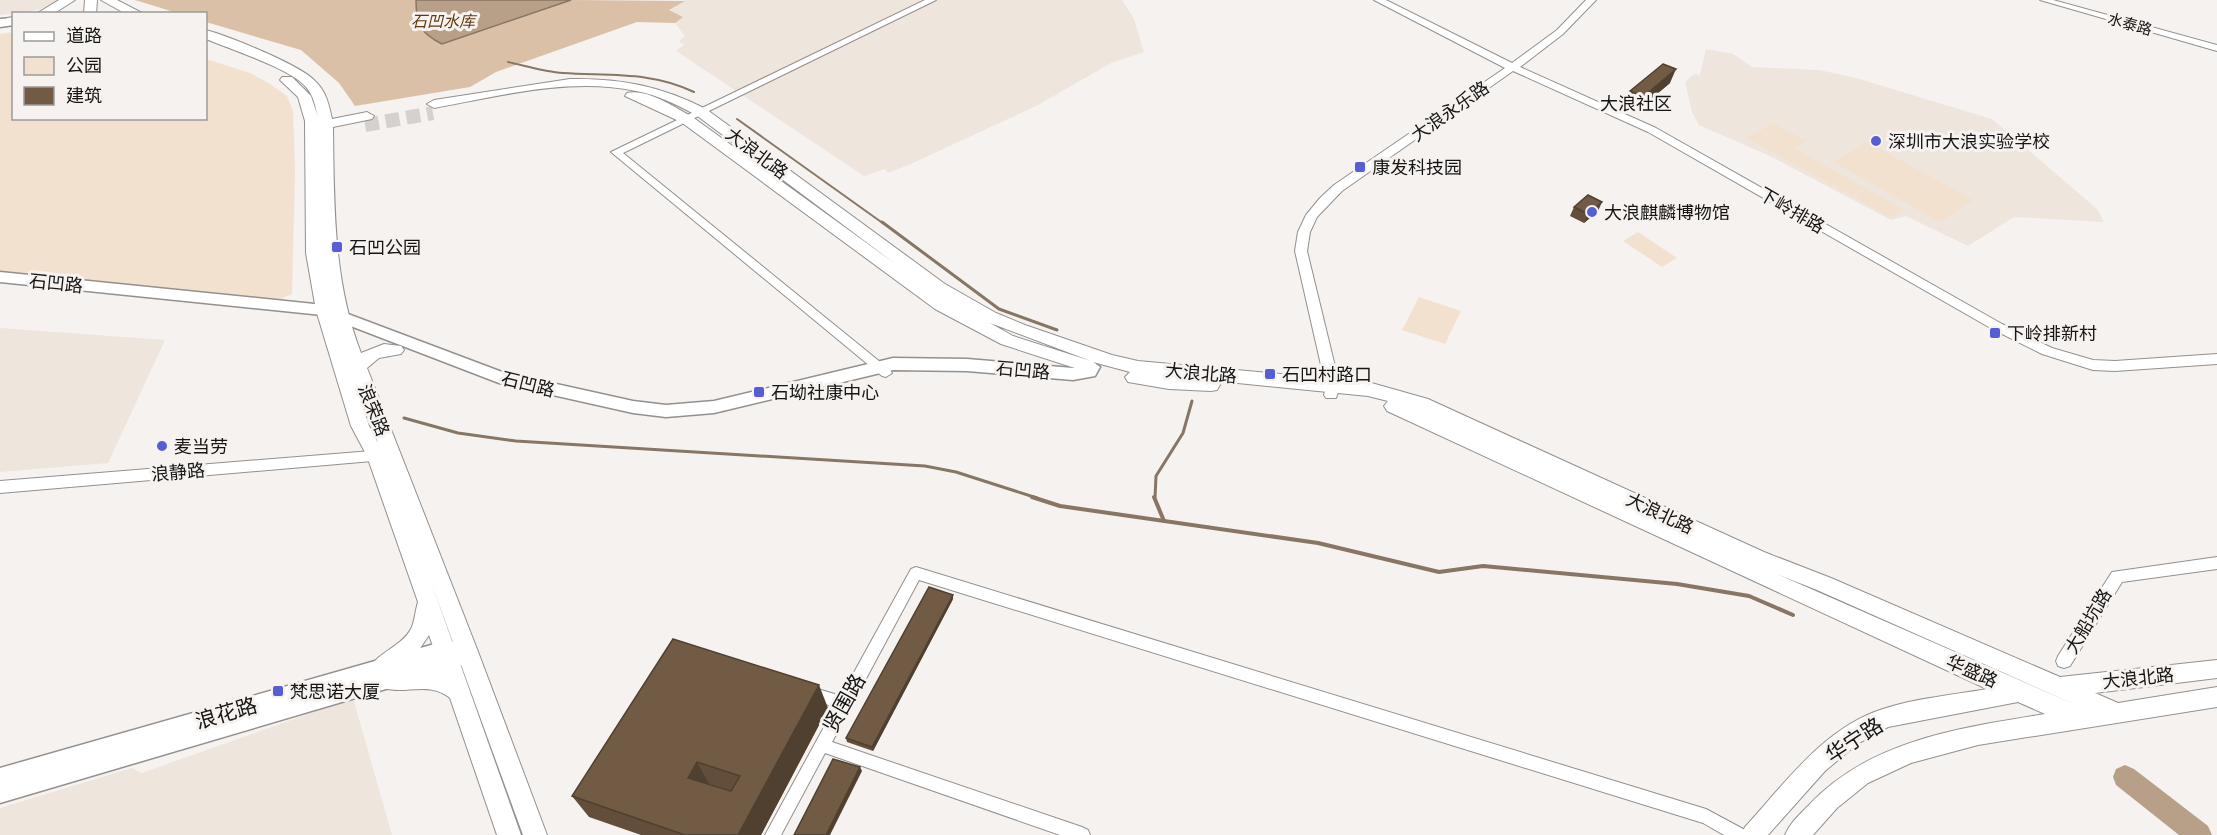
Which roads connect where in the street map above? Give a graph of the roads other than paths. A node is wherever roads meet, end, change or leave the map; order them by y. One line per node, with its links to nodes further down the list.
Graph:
1 (69, 0): 7 (main road)
2 (107, 0): 8 (main road)
3 (932, 0): 16 (street)
4 (1379, 0): 14 (street, 下岭排路)
5 (1591, 0): 14 (street, 大浪永乐路)
6 (2044, 0): 13 (street, 水泰路)
7 (46, 12)
8 (134, 12)
9 (11, 22): 10 (main road)
10 (0, 29)
11 (207, 34): 18 (main road, 浪荣路)
12 (207, 45): 18 (main road, 浪荣路)
13 (2217, 48)
14 (1513, 67): 23 (street, 下岭排路); 27 (street, 大浪永乐路)
15 (434, 109): 16 (main road, 大浪北路)
16 (693, 116): 24 (main road, 大浪北路); 26 (street); 27 (main road, 大浪北路)
17 (366, 120): 18 (main road)
18 (321, 127): 21 (main road, 浪荣路)
19 (0, 277): 21 (main road, 石凹路)
20 (0, 285): 21 (main road, 石凹路)
21 (333, 319): 22 (main road, 石凹路); 25 (main road, 浪荣路); 26 (main road, 石凹路); 28 (main road, 浪荣路)
22 (395, 350): 25 (main road); 26 (main road, 石凹路)
23 (2217, 359)
24 (1092, 367): 26 (main road, 石凹路); 27 (main road, 大浪北路)
25 (358, 370): 28 (main road, 浪荣路)
26 (882, 370)
27 (1332, 391): 32 (main road, 大浪北路); 38 (main road, 大浪北路)
28 (384, 455): 29 (street, 浪静路); 31 (main road, 浪荣路); 33 (main road, 浪荣路)
29 (0, 487)
30 (2217, 563): 34 (street, 大船坑路)
31 (427, 599): 33 (main road, 浪荣路); 36 (main road)
32 (1864, 624): 39 (main road, 华盛路)
33 (454, 654): 36 (main road, 浪花路); 40 (main road, 浪荣路); 49 (main road, 浪荣路)
34 (2064, 661)
35 (2217, 669): 38 (main road, 大浪北路)
36 (385, 674): 40 (main road); 46 (main road, 浪花路); 47 (main road, 浪花路)
37 (791, 686): 42 (street)
38 (2058, 687): 39 (main road, 大浪北路); 43 (main road)
39 (2021, 692): 44 (main road, 华盛路); 53 (main road, 华宁路)
40 (461, 693): 48 (main road, 浪荣路)
41 (2217, 697): 43 (main road, 大浪北路)
42 (844, 703): 45 (street, 贤围路); 52 (street, 贤围路)
43 (2115, 712): 44 (main road, 大浪北路)
44 (2079, 719): 54 (main road, 华宁路)
45 (821, 745): 50 (street, 贤围路); 51 (street)
46 (0, 778)
47 (0, 793)
48 (509, 835)
49 (535, 835)
50 (773, 835)
51 (1082, 835)
52 (1739, 835)
53 (1753, 835)
54 (1797, 835)

